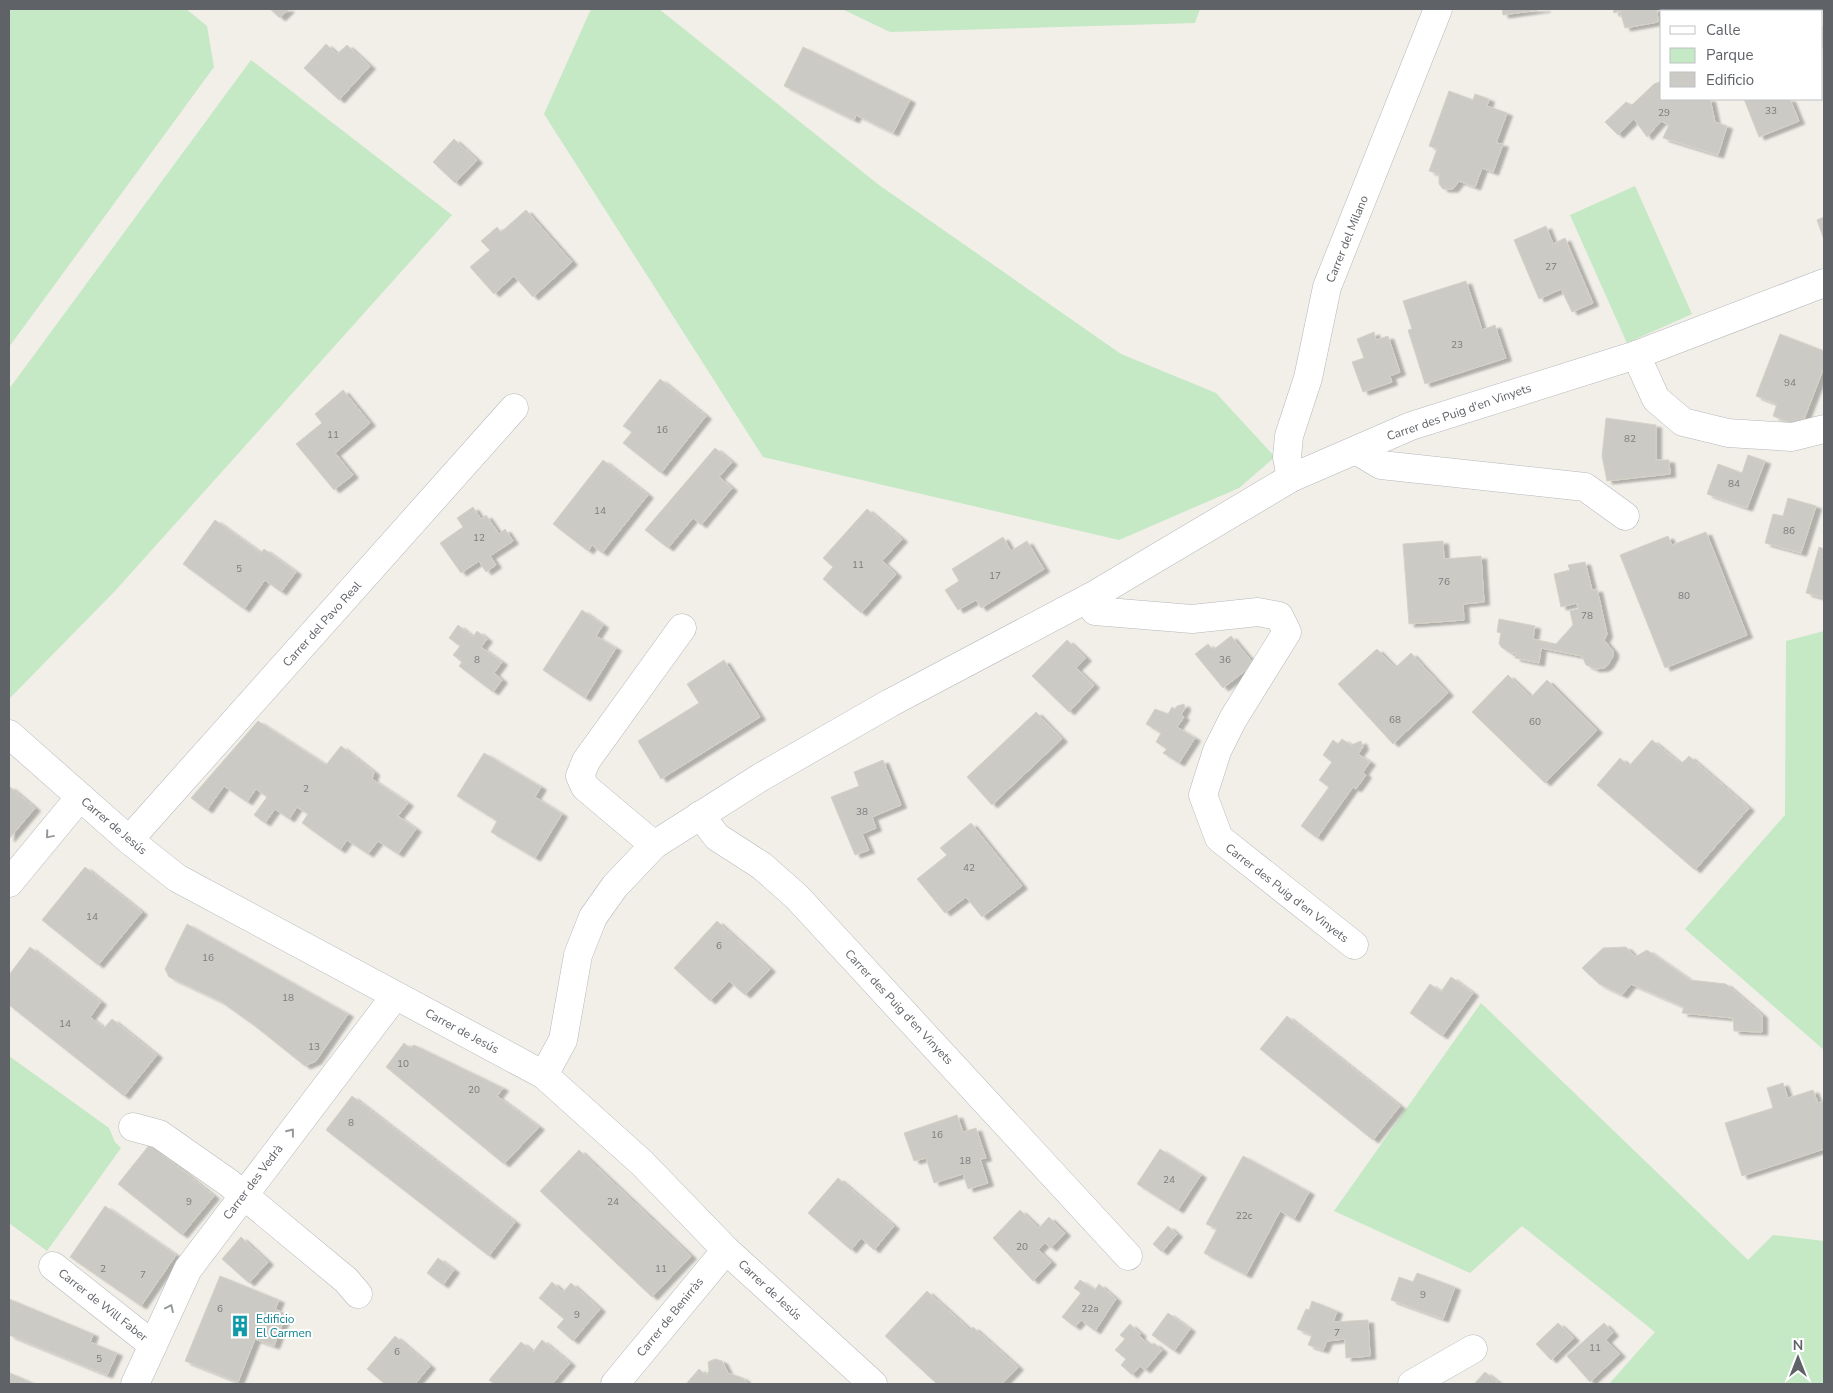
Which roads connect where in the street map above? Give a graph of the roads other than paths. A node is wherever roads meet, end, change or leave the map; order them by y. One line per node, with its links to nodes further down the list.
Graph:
1 (1438, 9): 7 (street, Carrer del Milano)
2 (1824, 283): 3 (street, Carrer des Puig d'en Vinyets)
3 (1636, 355): 5 (street); 6 (street, Carrer des Puig d'en Vinyets)
4 (514, 408): 14 (street, Carrer del Pavo Real)
5 (1824, 429)
6 (1356, 450): 7 (street, Carrer des Puig d'en Vinyets); 8 (street)
7 (1292, 478): 9 (street, Carrer des Puig d'en Vinyets)
8 (1625, 516)
9 (1088, 599): 13 (street, Carrer des Puig d'en Vinyets); 17 (street, Carrer des Puig d'en Vinyets)
10 (682, 628): 15 (street)
11 (9, 734): 12 (street, Carrer de Jesús)
12 (80, 797): 14 (street, Carrer de Jesús); 16 (street, one-way to 16)
13 (700, 815): 15 (street, Carrer des Puig d'en Vinyets); 23 (street, Carrer des Puig d'en Vinyets)
14 (129, 840): 18 (street, Carrer de Jesús)
15 (654, 845): 19 (street, Carrer des Puig d'en Vinyets)
16 (9, 883)
17 (1354, 946)
18 (396, 996): 19 (street, Carrer de Jesús); 21 (street, Carrer des Vedrà, one-way to 18)
19 (544, 1074): 22 (street, Carrer de Jesús)
20 (133, 1127): 21 (street)
21 (242, 1195): 25 (street); 26 (street, Carrer des Vedrà, one-way to 21)
22 (726, 1250): 29 (street, Carrer de Benirràs); 30 (street, Carrer de Jesús)
23 (1128, 1256)
24 (53, 1266): 26 (street, Carrer de Will Faber)
25 (358, 1294)
26 (153, 1345): 28 (street, Carrer des Vedrà)
27 (1473, 1349): 31 (street)
28 (135, 1384)
29 (615, 1384)
30 (873, 1384)
31 (1412, 1384)

